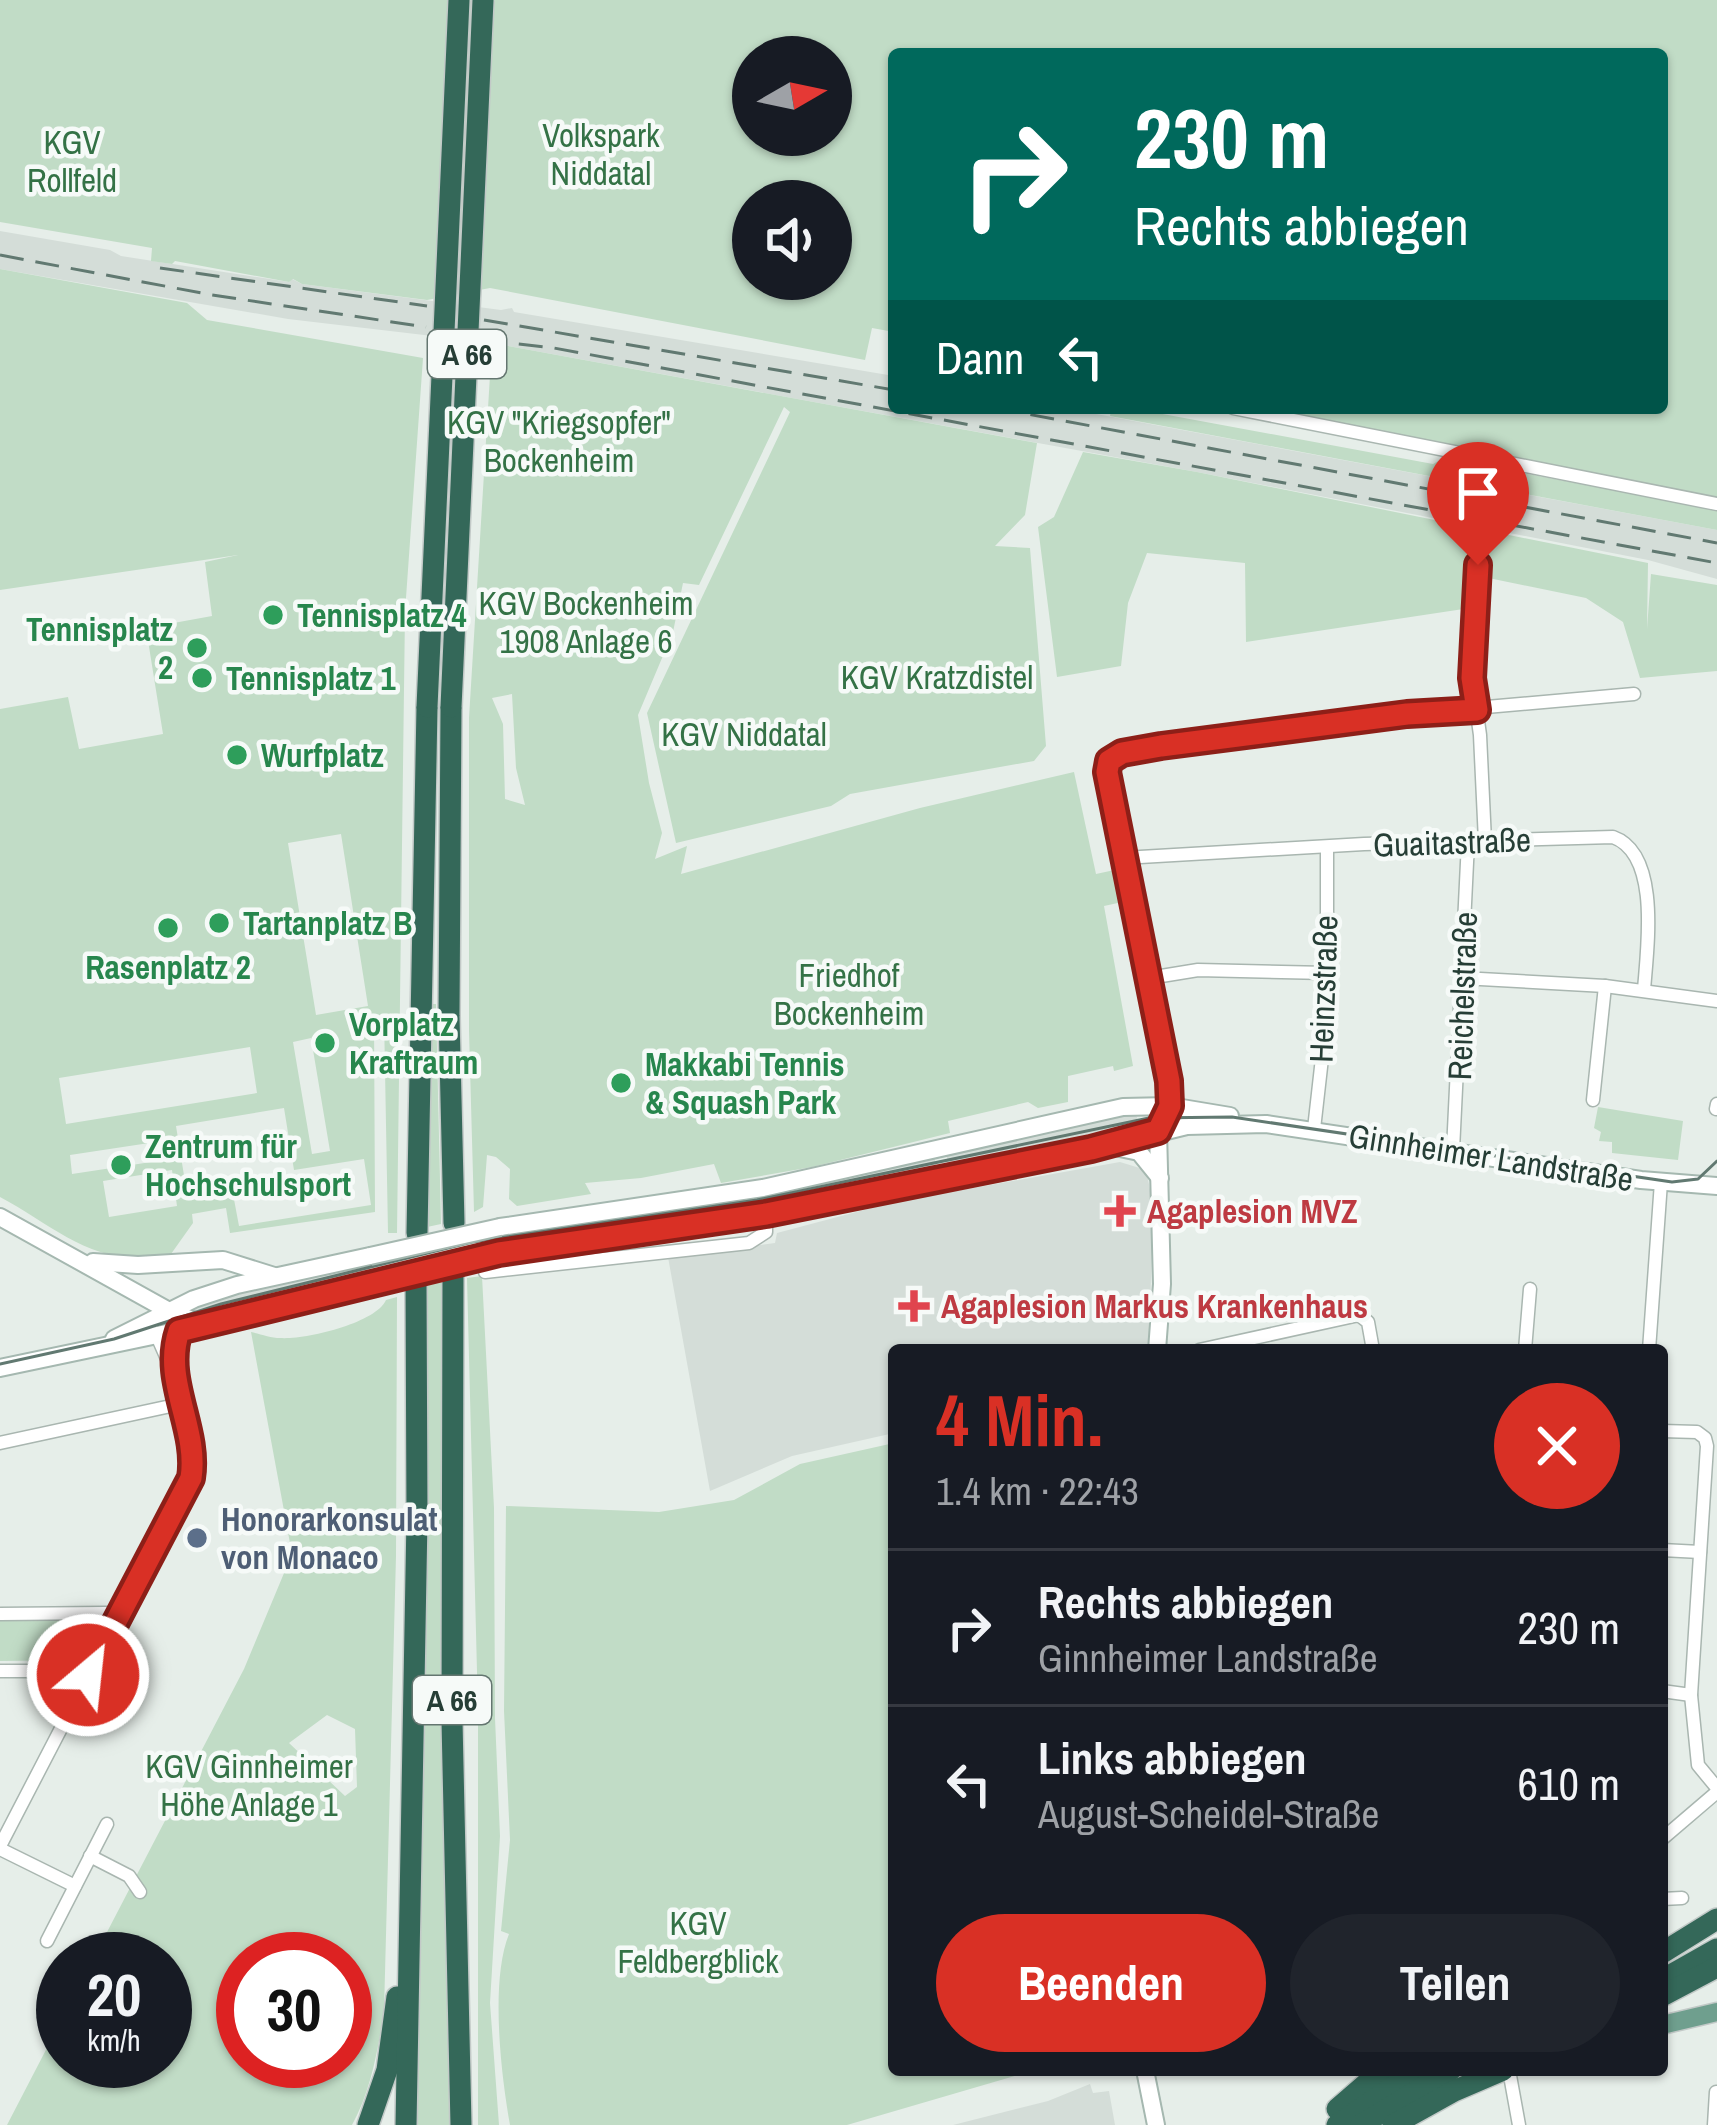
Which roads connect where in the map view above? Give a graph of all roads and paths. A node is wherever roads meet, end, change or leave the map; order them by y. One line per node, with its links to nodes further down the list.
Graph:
1 (459, 0): 34 (highway, A 66, bridge)
2 (483, 0): 33 (highway, A 66, bridge)
3 (1263, 414): 4 (street)
4 (1717, 504)
5 (1478, 565): 7 (street)
6 (1634, 694): 7 (street)
7 (1477, 710): 9 (street); 11 (street)
8 (1468, 842): 9 (street, Guaitastraße); 10 (street, Guaitastraße); 14 (street, Reichelstraße)
9 (1485, 842): 16 (street, Guaitastraße)
10 (1327, 848): 11 (street, Guaitastraße); 12 (street, Heinzstraße)
11 (1123, 859): 13 (street)
12 (1327, 973): 13 (street); 22 (street, Heinzstraße)
13 (1149, 978): 19 (street)
14 (1462, 978): 15 (street); 26 (street, Reichelstraße)
15 (1605, 986): 16 (street); 18 (street)
16 (1644, 990): 17 (street)
17 (1717, 1001)
18 (1593, 1100)
19 (1170, 1106): 20 (main road, Ginnheimer Landstraße); 21 (main road, Ginnheimer Landstraße); 23 (street)
20 (1123, 1107): 23 (main road); 24 (main road, Ginnheimer Landstraße)
21 (1266, 1124): 22 (main road, Ginnheimer Landstraße); 23 (main road, Ginnheimer Landstraße)
22 (1314, 1129): 26 (main road, Ginnheimer Landstraße)
23 (1158, 1131): 25 (main road, Ginnheimer Landstraße); 28 (main road)
24 (946, 1144): 27 (main road); 39 (main road, Ginnheimer Landstraße, bridge)
25 (1105, 1146): 27 (main road, Ginnheimer Landstraße); 28 (main road)
26 (1454, 1150): 29 (main road, Ginnheimer Landstraße)
27 (950, 1177): 31 (main road, Ginnheimer Landstraße)
28 (1160, 1179): 46 (main road)
29 (1661, 1182): 30 (main road, Ginnheimer Landstraße); 50 (street)
30 (1717, 1186)
31 (766, 1214): 37 (street, Ginnheimer Landstraße); 44 (main road, Ginnheimer Landstraße, bridge)
32 (0, 1217): 35 (main road, Ginnheimer Landstraße)
33 (454, 1223)
34 (417, 1233)
35 (85, 1262): 36 (main road, Ginnheimer Landstraße); 42 (main road, Ginnheimer Landstraße)
36 (160, 1264): 39 (main road, Ginnheimer Landstraße); 42 (main road)
37 (485, 1272)
38 (453, 1275): 93 (highway, A 66)
39 (275, 1276): 43 (main road, Ginnheimer Landstraße)
40 (416, 1284): 74 (highway, A 66)
41 (1530, 1289): 49 (street)
42 (140, 1294): 43 (main road, Ginnheimer Landstraße)
43 (159, 1322): 44 (main road, Ginnheimer Landstraße); 45 (main road); 51 (main road); 52 (street)
44 (206, 1325): 45 (main road)
45 (179, 1331): 52 (street)
46 (1157, 1344)
47 (1226, 1344): 48 (street)
48 (1372, 1344)
49 (1525, 1344)
50 (1649, 1344)
51 (0, 1367)
52 (175, 1377): 53 (street)
53 (180, 1404): 55 (street); 59 (street)
54 (1668, 1431): 57 (street)
55 (0, 1443)
56 (1668, 1550): 57 (street)
57 (1700, 1552): 63 (street)
58 (0, 1614): 59 (street)
59 (118, 1617): 61 (street)
60 (0, 1672): 61 (street)
61 (88, 1675): 67 (street)
62 (1668, 1692): 63 (street)
63 (1690, 1694): 64 (street)
64 (1717, 1790): 66 (street)
65 (106, 1824): 68 (street)
66 (1668, 1834)
67 (0, 1848): 69 (street)
68 (90, 1856): 69 (street); 70 (street)
69 (75, 1886): 75 (street)
70 (140, 1892)
71 (1682, 1898): 72 (street)
72 (1668, 1899)
73 (1717, 1919): 76 (highway)
74 (408, 1925): 91 (highway); 92 (highway, A 66)
75 (52, 1932)
76 (1668, 1949)
77 (1717, 1949): 79 (highway)
78 (1717, 1967): 80 (highway)
79 (1668, 1977)
80 (1668, 1993)
81 (1717, 2012): 82 (main road)
82 (1668, 2024)
83 (1150, 2076): 90 (main road)
84 (1375, 2076): 94 (highway)
85 (1409, 2076): 95 (highway)
86 (1441, 2076): 96 (highway)
87 (1491, 2076): 97 (highway)
88 (1507, 2076): 98 (street)
89 (1716, 2092): 99 (street)
90 (1156, 2123)
91 (368, 2125)
92 (406, 2125)
93 (461, 2125)
94 (1322, 2125)
95 (1337, 2125)
96 (1360, 2125)
97 (1393, 2125)
98 (1519, 2125)
99 (1714, 2125)

